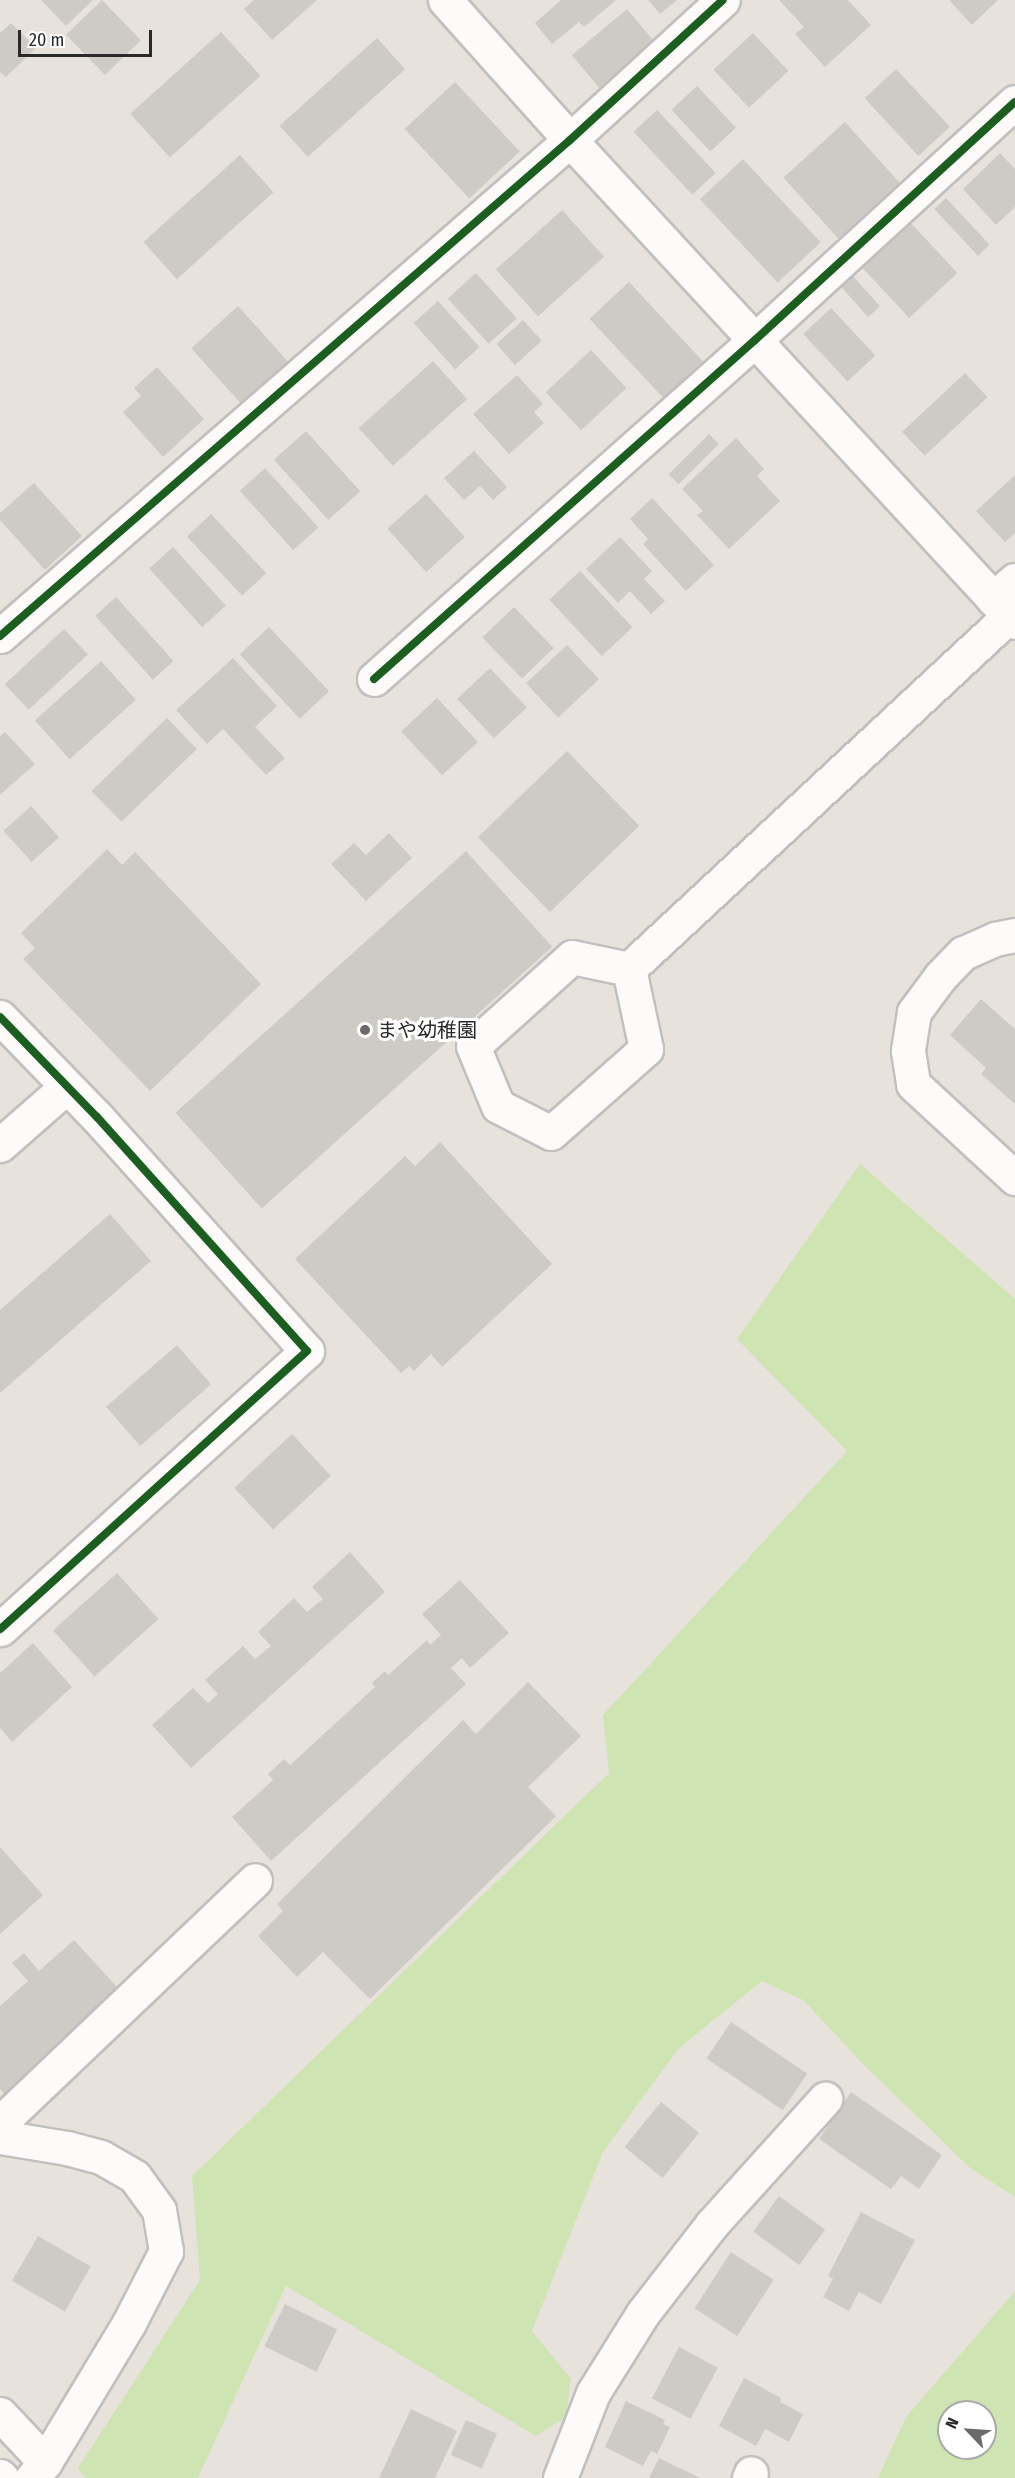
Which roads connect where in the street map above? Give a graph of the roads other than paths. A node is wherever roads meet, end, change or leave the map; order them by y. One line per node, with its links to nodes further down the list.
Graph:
1 (445, 0): 4 (street)
2 (723, 0): 4 (street)
3 (1015, 102): 5 (street)
4 (570, 140): 5 (street); 7 (street)
5 (755, 340): 6 (street); 8 (street)
6 (1008, 604): 10 (street)
7 (0, 636)
8 (374, 679)
9 (1015, 935): 14 (street)
10 (629, 969): 10 (street)
11 (0, 1017): 12 (street)
12 (66, 1087): 13 (street); 15 (street)
13 (0, 1145)
14 (1015, 1178)
15 (0, 1629)
16 (255, 1880): 18 (street)
17 (825, 2099): 22 (street)
18 (0, 2123)
19 (0, 2138): 21 (street)
20 (0, 2414): 21 (street)
21 (39, 2470)
22 (560, 2478)

